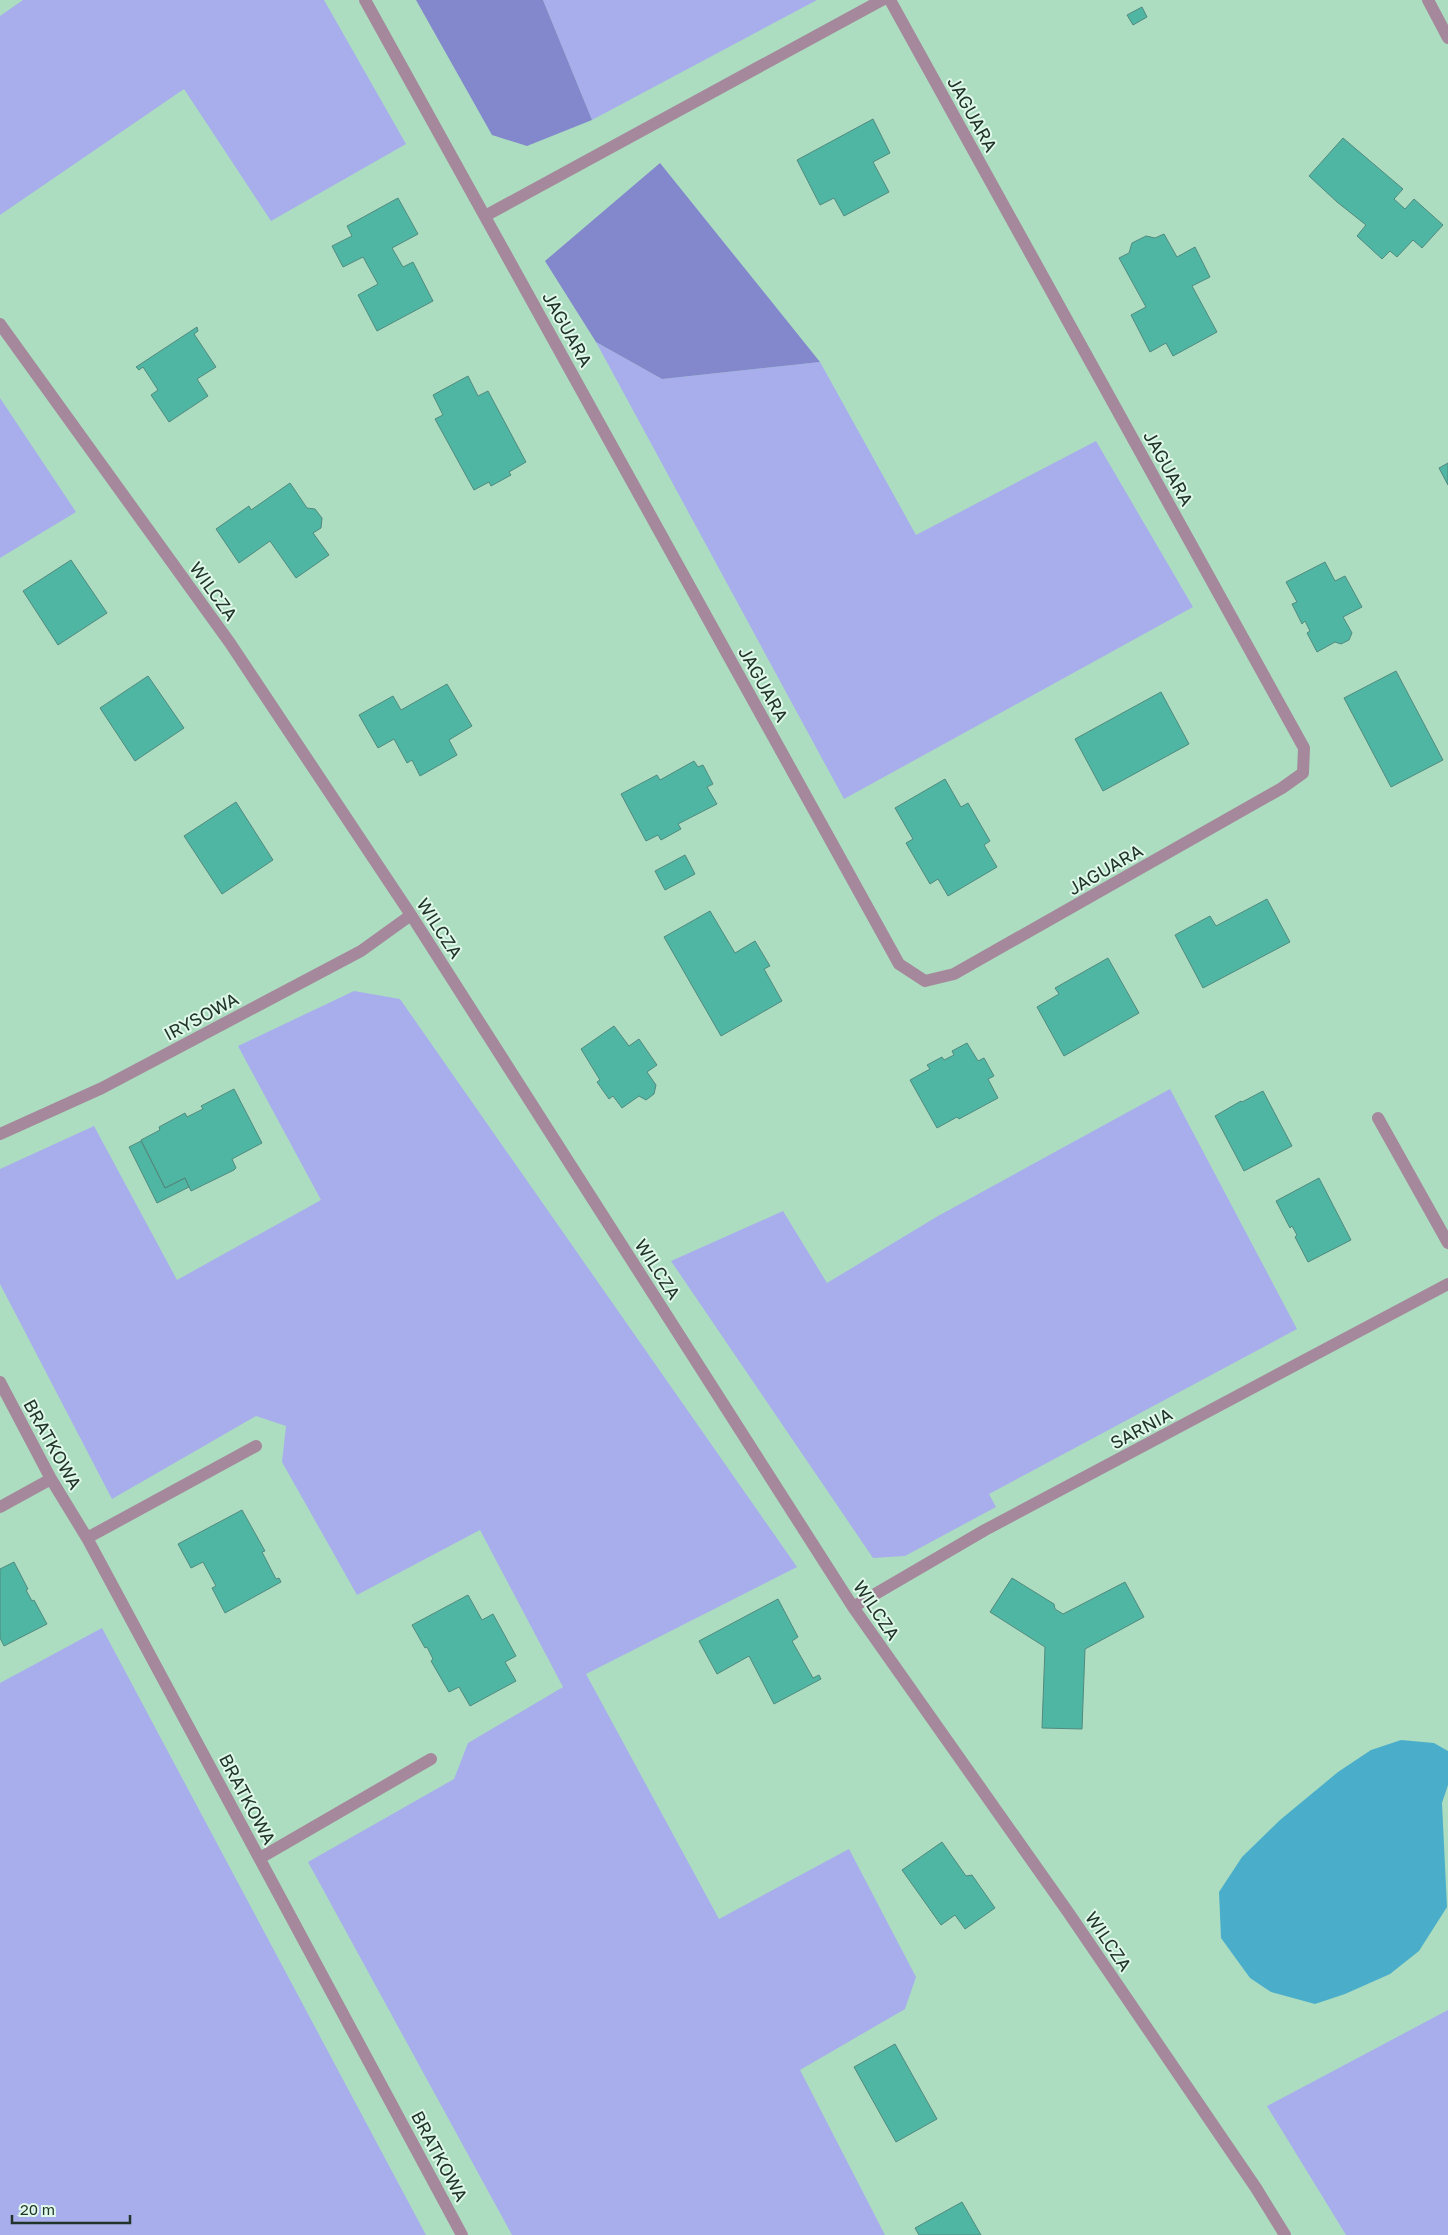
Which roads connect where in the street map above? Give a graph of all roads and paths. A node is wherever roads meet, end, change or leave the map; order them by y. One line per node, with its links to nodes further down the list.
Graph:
1 (365, 0): 6 (street, JAGUARA)
2 (882, 0): 6 (street)
3 (890, 0): 6 (street, JAGUARA)
4 (1428, 0): 5 (street)
5 (1448, 38)
6 (485, 216)
7 (0, 324): 8 (street, WILCZA)
8 (411, 915): 10 (street, IRYSOWA); 18 (street, WILCZA)
9 (1378, 1118): 11 (street)
10 (0, 1134)
11 (1448, 1243)
12 (1448, 1284): 18 (street, SARNIA)
13 (0, 1382): 15 (street, BRATKOWA)
14 (256, 1446): 17 (street)
15 (51, 1479): 16 (street); 17 (street, BRATKOWA)
16 (0, 1507)
17 (87, 1538): 20 (street, BRATKOWA)
18 (853, 1607): 22 (street, WILCZA)
19 (431, 1759): 20 (street)
20 (260, 1858): 21 (street, BRATKOWA)
21 (462, 2235)
22 (1285, 2235)

